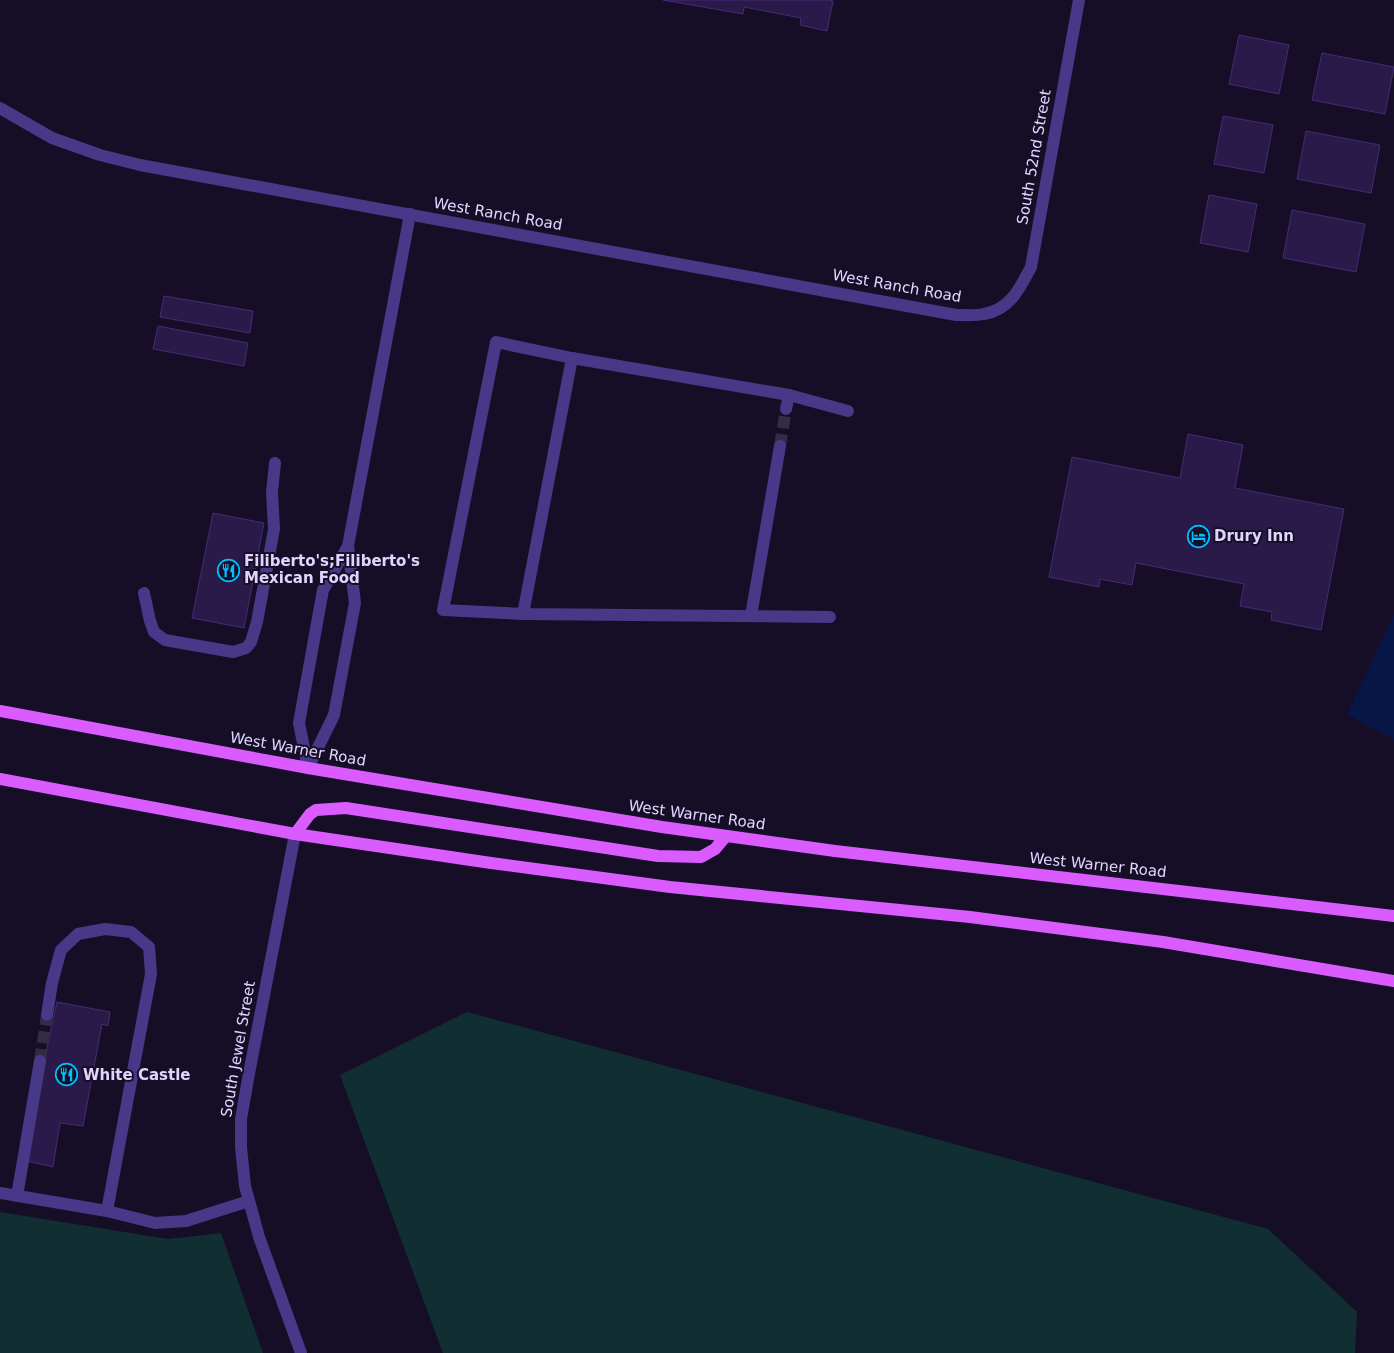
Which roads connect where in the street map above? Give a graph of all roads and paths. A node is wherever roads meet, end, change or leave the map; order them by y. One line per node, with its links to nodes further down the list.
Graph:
1 (1079, 0): 4 (street, South 52nd Street)
2 (0, 108): 3 (street, West Ranch Road)
3 (410, 214): 4 (street, West Ranch Road); 11 (street)
4 (1000, 309)
5 (572, 358): 6 (street); 13 (street); 13 (street)
6 (789, 396): 7 (street); 8 (street)
7 (786, 409)
8 (848, 411)
9 (780, 446): 14 (street)
10 (275, 463): 12 (street)
11 (348, 546): 17 (street); 17 (street)
12 (144, 593)
13 (522, 614): 14 (street)
14 (751, 616): 15 (street)
15 (830, 617)
16 (0, 711): 17 (main road, West Warner Road)
17 (308, 768): 20 (main road, West Warner Road)
18 (0, 779): 19 (main road)
19 (295, 834): 20 (main road); 22 (main road); 27 (street, South Jewel Street)
20 (726, 836): 21 (main road, West Warner Road)
21 (1394, 916)
22 (1394, 981)
23 (47, 1015): 28 (street)
24 (40, 1061): 26 (street)
25 (0, 1192): 26 (street)
26 (17, 1196): 28 (street)
27 (249, 1201): 28 (street); 29 (street, South Jewel Street)
28 (107, 1211)
29 (301, 1353)

